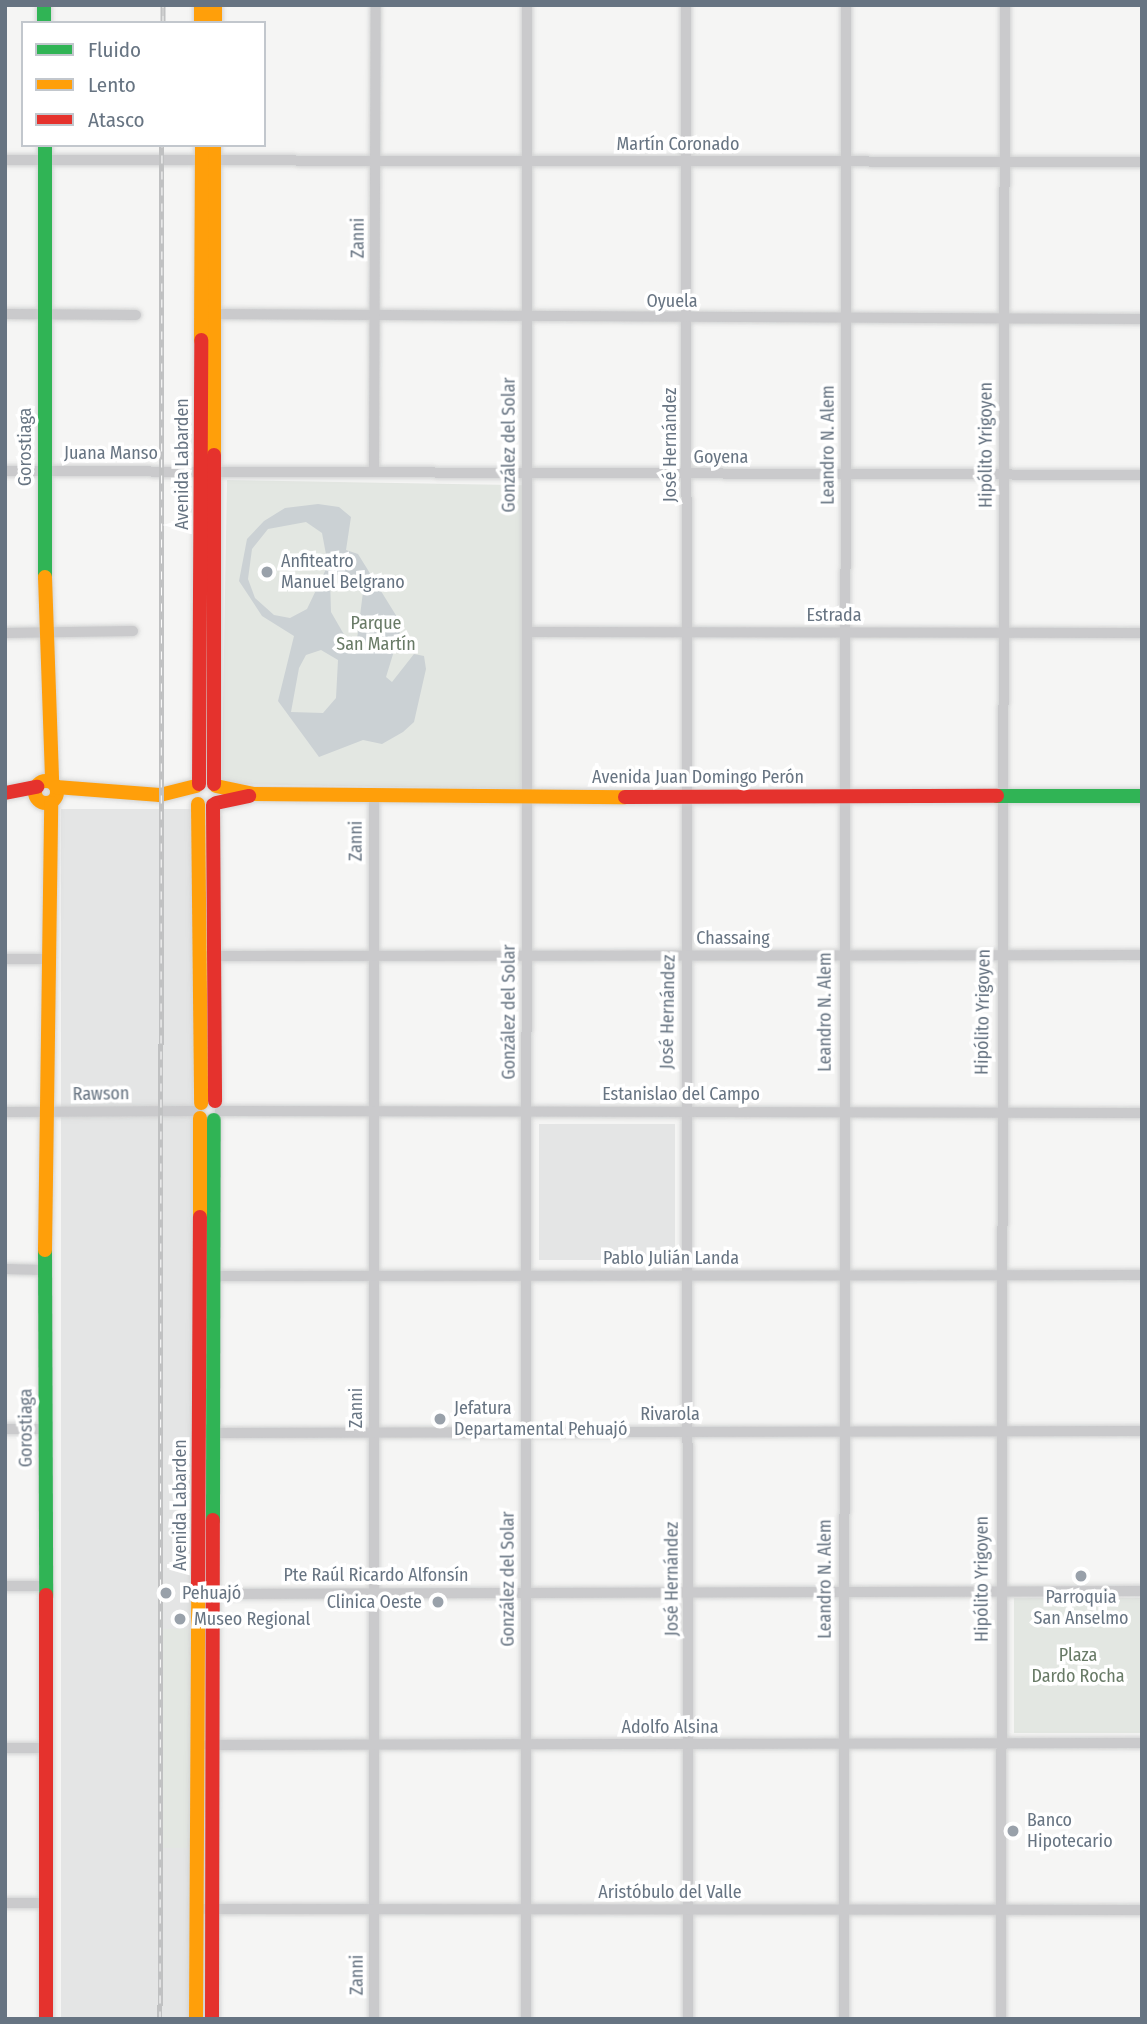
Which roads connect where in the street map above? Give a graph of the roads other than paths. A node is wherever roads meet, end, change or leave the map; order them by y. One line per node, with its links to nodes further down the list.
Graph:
1 (376, 5): 11 (street, Zanni)
2 (527, 5): 12 (street, González del Solar)
3 (687, 5): 13 (street, José Hernández)
4 (846, 5): 14 (street, Leandro N. Alem)
5 (1004, 5): 15 (street, Hipólito Yrigoyen)
6 (203, 147): 10 (street, Avenida Labarden)
7 (213, 147): 10 (street, Avenida Labarden)
8 (44, 153): 9 (street, Martín Coronado); 10 (street, Martín Coronado); 18 (street, Gorostiaga)
9 (5, 160)
10 (208, 161): 11 (street, Martín Coronado); 19 (street, Avenida Labarden)
11 (376, 161): 12 (street, Martín Coronado); 21 (street, Zanni)
12 (527, 161): 13 (street, Martín Coronado); 22 (street, González del Solar)
13 (688, 161): 14 (street, Martín Coronado); 23 (street, José Hernández)
14 (846, 162): 15 (street, Martín Coronado); 24 (street, Leandro N. Alem)
15 (1004, 162): 16 (street, Martín Coronado); 25 (street, Hipólito Yrigoyen)
16 (1142, 162)
17 (5, 314): 18 (street)
18 (45, 314): 20 (street); 30 (street, Gorostiaga)
19 (208, 314): 21 (street, Oyuela); 27 (street, Avenida Labarden); 28 (street, Avenida Labarden)
20 (136, 315)
21 (375, 318): 22 (street, Oyuela); 31 (street, Zanni)
22 (527, 318): 23 (street, Oyuela); 32 (street, González del Solar)
23 (688, 318): 24 (street, Oyuela); 33 (street, José Hernández)
24 (846, 318): 25 (street, Oyuela); 34 (street, Leandro N. Alem)
25 (1004, 319): 26 (street, Oyuela); 35 (street, Hipólito Yrigoyen)
26 (1142, 319)
27 (201, 470): 28 (street, Juana Manso); 30 (street, Juana Manso); 47 (street, Avenida Labarden)
28 (216, 470): 31 (street, Goyena); 47 (street, Avenida Labarden)
29 (5, 471): 30 (street, Juana Manso)
30 (45, 471): 44 (street, Gorostiaga)
31 (374, 471): 32 (street, Goyena)
32 (527, 471): 33 (street, Goyena); 38 (street, González del Solar)
33 (688, 474): 34 (street, Goyena); 39 (street, José Hernández)
34 (845, 474): 35 (street, Goyena); 40 (street, Leandro N. Alem)
35 (1004, 475): 36 (street, Goyena); 42 (street, Hipólito Yrigoyen)
36 (1142, 475)
37 (133, 631): 44 (street)
38 (527, 632): 39 (street, Estrada); 53 (street, González del Solar)
39 (686, 632): 40 (street, Estrada); 48 (street, José Hernández)
40 (845, 632): 42 (street, Estrada); 49 (street, Leandro N. Alem)
41 (5, 633): 44 (street)
42 (1003, 633): 43 (street, Estrada); 50 (street, Hipólito Yrigoyen)
43 (1142, 633)
44 (45, 634): 45 (street, Gorostiaga)
45 (47, 792): 46 (street); 47 (street, Avenida Juan Domingo Perón); 62 (street, Gorostiaga)
46 (5, 793)
47 (206, 794): 52 (street, Avenida Juan Domingo Perón); 54 (street, Avenida Labarden)
48 (686, 794): 49 (street, Avenida Juan Domingo Perón); 53 (street, Avenida Juan Domingo Perón); 56 (street, José Hernández)
49 (842, 796): 50 (street, Avenida Juan Domingo Perón); 57 (street, Leandro N. Alem)
50 (1001, 796): 51 (street, Avenida Juan Domingo Perón); 58 (street, Hipólito Yrigoyen)
51 (1142, 796)
52 (374, 797): 53 (street, Avenida Juan Domingo Perón); 60 (street, Zanni)
53 (527, 797): 55 (street, González del Solar)
54 (206, 956): 60 (street, Chassaing); 63 (street, Avenida Labarden)
55 (526, 956): 56 (street, Chassaing); 60 (street, Chassaing); 64 (street, González del Solar)
56 (686, 956): 57 (street, Chassaing); 68 (street, José Hernández)
57 (843, 956): 58 (street, Chassaing); 69 (street, Leandro N. Alem)
58 (1001, 956): 59 (street, Chassaing); 70 (street, Hipólito Yrigoyen)
59 (1142, 956)
60 (374, 957): 67 (street, Zanni)
61 (5, 959): 62 (street)
62 (45, 959): 66 (street, Gorostiaga)
63 (208, 1111): 66 (street, Rawson); 67 (street, Estanislao del Campo); 78 (street, Avenida Labarden)
64 (526, 1111): 67 (street, Estanislao del Campo); 68 (street, Estanislao del Campo); 80 (street, González del Solar)
65 (5, 1112): 66 (street, Rawson)
66 (46, 1112): 73 (street, Gorostiaga)
67 (373, 1112): 79 (street, Zanni)
68 (684, 1112): 69 (street, Estanislao del Campo); 74 (street, José Hernández)
69 (842, 1112): 70 (street, Estanislao del Campo); 75 (street, Leandro N. Alem)
70 (999, 1113): 71 (street, Estanislao del Campo); 76 (street, Hipólito Yrigoyen)
71 (1142, 1113)
72 (5, 1269): 73 (street)
73 (45, 1270): 82 (street, Gorostiaga)
74 (684, 1275): 75 (street, Pablo Julián Landa); 80 (street, Pablo Julián Landa); 85 (street, José Hernández)
75 (843, 1275): 76 (street, Pablo Julián Landa); 86 (street, Leandro N. Alem)
76 (1000, 1275): 77 (street, Pablo Julián Landa); 87 (street, Hipólito Yrigoyen)
77 (1142, 1275)
78 (207, 1276): 79 (street, Pablo Julián Landa); 89 (street, Avenida Labarden)
79 (373, 1276): 80 (street, Pablo Julián Landa); 83 (street, Zanni)
80 (526, 1276): 84 (street, González del Solar)
81 (5, 1429): 82 (street)
82 (46, 1429): 91 (street, Gorostiaga)
83 (374, 1431): 84 (street, Rivarola); 89 (street, Rivarola); 92 (street, Zanni)
84 (526, 1431): 85 (street, Rivarola); 96 (street, González del Solar)
85 (688, 1431): 86 (street, Rivarola); 97 (street, José Hernández)
86 (844, 1431): 87 (street, Rivarola); 93 (street, Leandro N. Alem)
87 (1000, 1431): 88 (street, Rivarola); 94 (street, Hipólito Yrigoyen)
88 (1142, 1431)
89 (205, 1433): 98 (street, Avenida Labarden)
90 (5, 1586): 91 (street)
91 (44, 1586): 107 (street, Gorostiaga)
92 (374, 1591): 96 (street, Pte Raúl Ricardo Alfonsín); 98 (street, Pte Raúl Ricardo Alfonsín); 103 (street, Zanni)
93 (843, 1591): 94 (street, Pte Raúl Ricardo Alfonsín); 97 (street, Pte Raúl Ricardo Alfonsín); 100 (street, Leandro N. Alem)
94 (999, 1591): 95 (street, Pte Raúl Ricardo Alfonsín); 101 (street, Hipólito Yrigoyen)
95 (1142, 1591)
96 (526, 1592): 97 (street, Pte Raúl Ricardo Alfonsín); 104 (street, González del Solar)
97 (690, 1592): 105 (street, José Hernández)
98 (206, 1594): 102 (street, Avenida Labarden)
99 (1142, 1743): 101 (street, Adolfo Alsina)
100 (841, 1744): 101 (street, Adolfo Alsina); 105 (street, Adolfo Alsina); 114 (street, Leandro N. Alem)
101 (1001, 1744): 115 (street, Hipólito Yrigoyen)
102 (205, 1745): 103 (street, Adolfo Alsina); 110 (street, Avenida Labarden)
103 (372, 1745): 104 (street, Adolfo Alsina); 111 (street, Zanni)
104 (526, 1745): 105 (street, Adolfo Alsina); 112 (street, González del Solar)
105 (686, 1745): 113 (street, José Hernández)
106 (5, 1748): 107 (street)
107 (44, 1748): 109 (street, Gorostiaga)
108 (5, 1903): 109 (street)
109 (46, 1903): 117 (street, Gorostiaga)
110 (206, 1909): 111 (street, Aristóbulo del Valle); 118 (street, Avenida Labarden); 119 (street, Avenida Labarden)
111 (374, 1909): 112 (street, Aristóbulo del Valle); 120 (street, Zanni)
112 (526, 1909): 113 (street, Aristóbulo del Valle); 121 (street, González del Solar)
113 (689, 1909): 114 (street, Aristóbulo del Valle); 122 (street, José Hernández)
114 (844, 1910): 115 (street, Aristóbulo del Valle); 123 (street, Leandro N. Alem)
115 (1001, 1910): 116 (street, Aristóbulo del Valle); 124 (street, Hipólito Yrigoyen)
116 (1142, 1910)
117 (46, 2019)
118 (196, 2019)
119 (212, 2019)
120 (374, 2019)
121 (526, 2019)
122 (688, 2019)
123 (844, 2019)
124 (1001, 2019)

